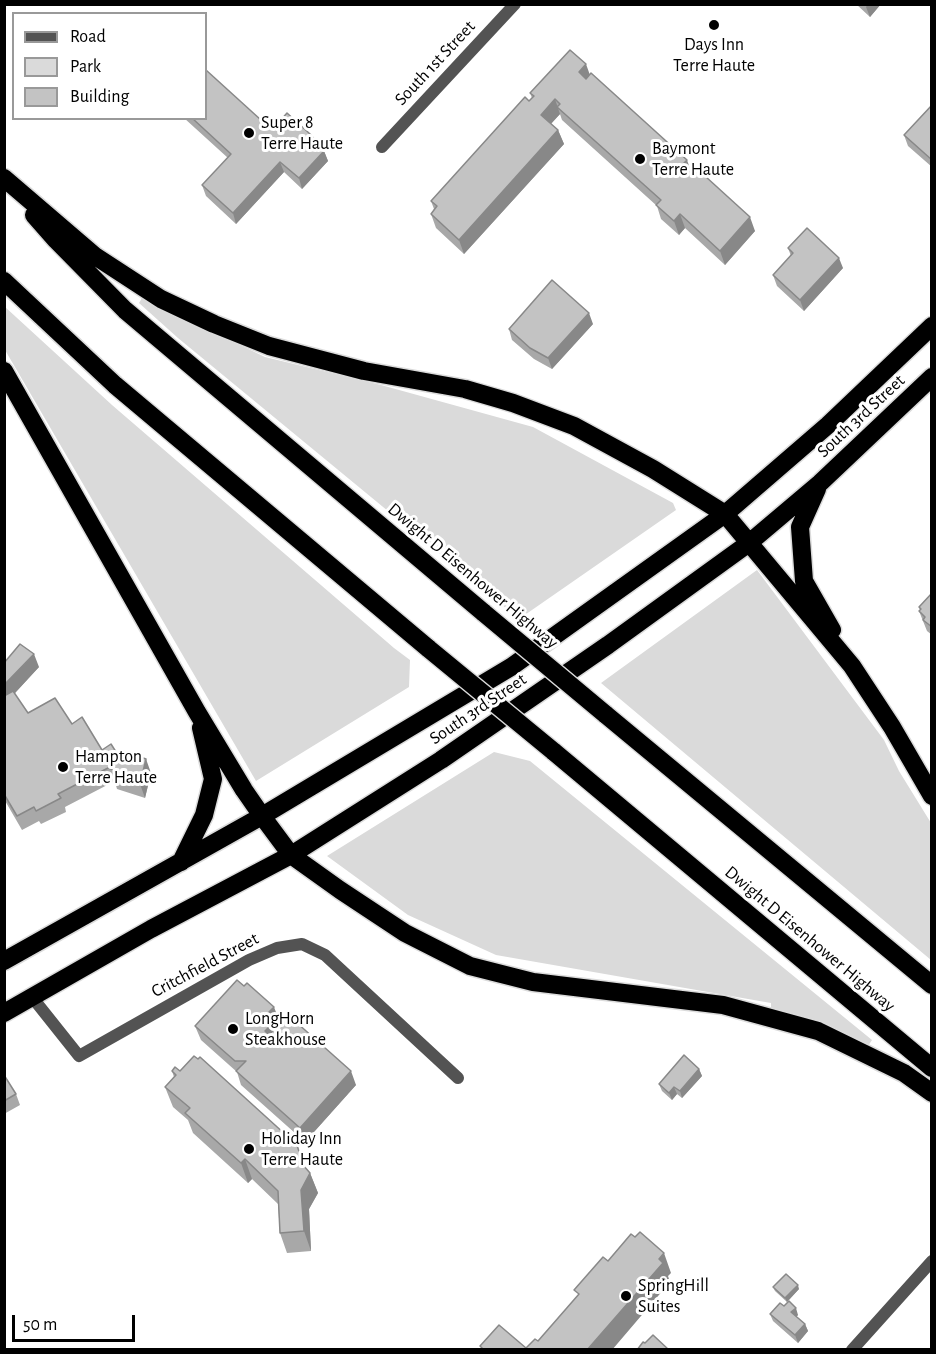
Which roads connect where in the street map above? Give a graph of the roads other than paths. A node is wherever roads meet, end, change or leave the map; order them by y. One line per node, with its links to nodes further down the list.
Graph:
1 (515, 4): 2 (street, South 1st Street)
2 (382, 147)
3 (4, 178): 10 (highway)
4 (4, 183): 19 (highway, Dwight D Eisenhower Highway, bridge)
5 (4, 281): 22 (highway, Dwight D Eisenhower Highway, bridge)
6 (932, 326): 10 (highway, South 3rd Street)
7 (4, 371): 13 (highway)
8 (932, 377): 9 (highway, South 3rd Street)
9 (820, 483): 11 (highway, South 3rd Street); 12 (highway)
10 (725, 514): 11 (highway); 15 (highway, South 3rd Street)
11 (749, 543): 12 (highway); 16 (highway, South 3rd Street)
12 (852, 666): 14 (highway)
13 (197, 712): 15 (highway); 17 (highway)
14 (932, 796)
15 (262, 816): 16 (highway); 17 (highway, South 3rd Street)
16 (291, 855): 20 (highway, South 3rd Street); 24 (highway)
17 (181, 862): 18 (highway, South 3rd Street)
18 (4, 961)
19 (932, 985)
20 (32, 997): 21 (highway, South 3rd Street); 23 (street, Critchfield Street)
21 (4, 1012)
22 (932, 1068)
23 (458, 1078)
24 (932, 1093)
25 (932, 1261): 26 (street)
26 (852, 1350)

